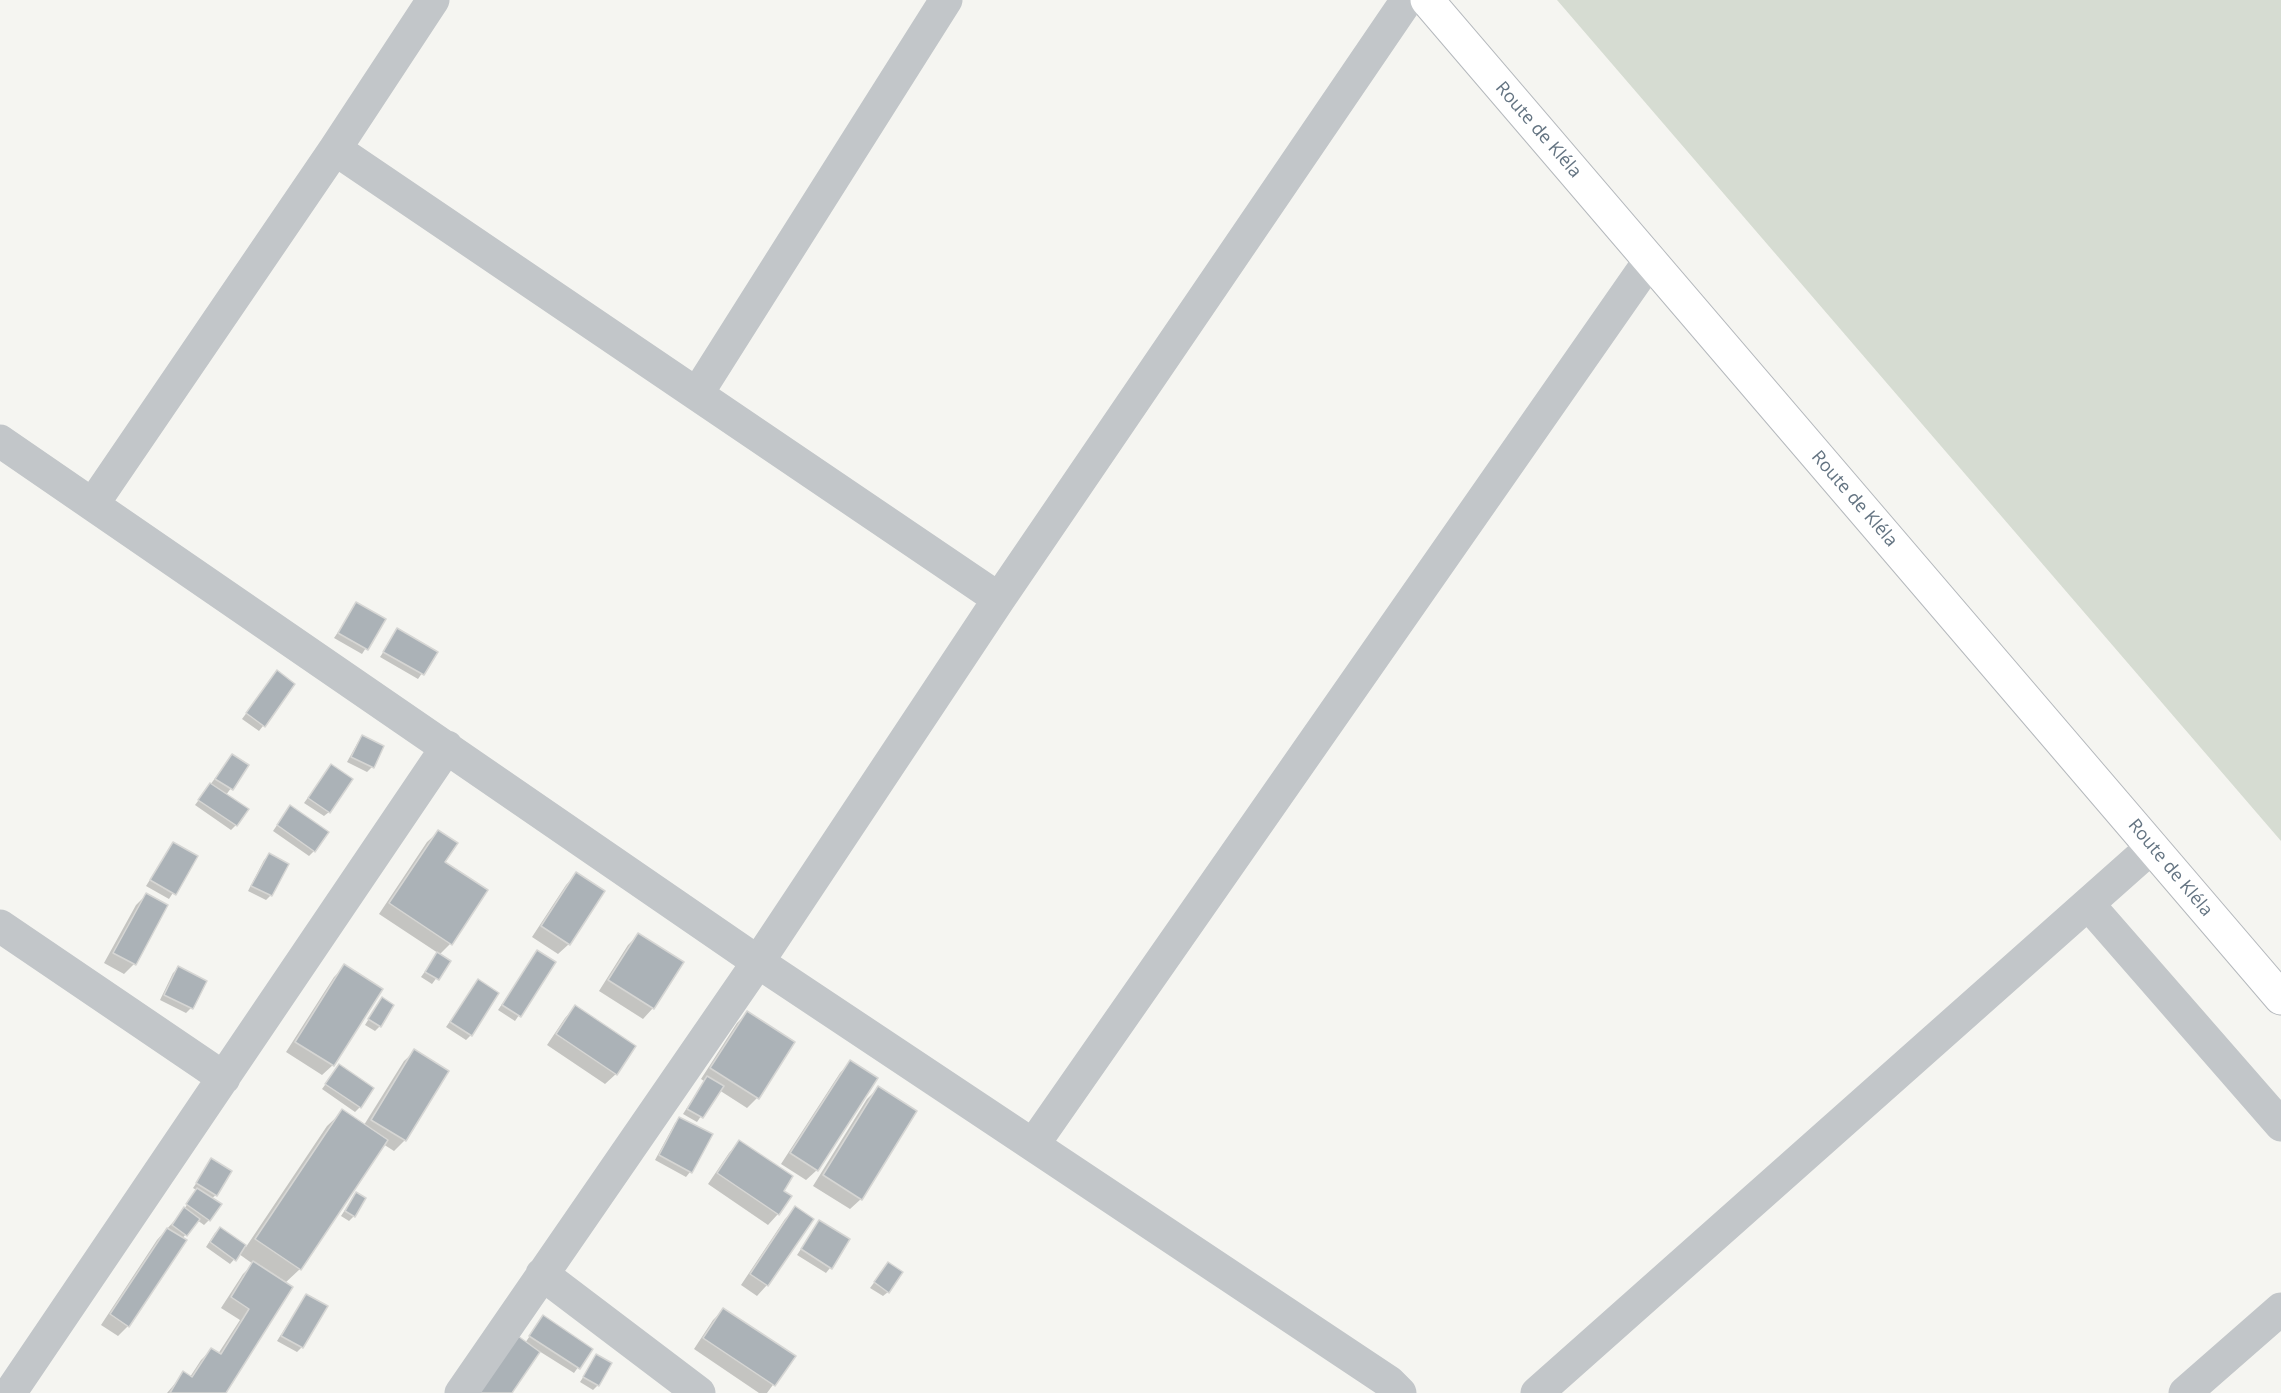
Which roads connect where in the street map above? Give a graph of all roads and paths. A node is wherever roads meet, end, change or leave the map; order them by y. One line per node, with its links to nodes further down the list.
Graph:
1 (433, 0): 5 (street)
2 (946, 0): 7 (street)
3 (1407, 0): 10 (street)
4 (1427, 0): 6 (main road, Route de Kléla)
5 (335, 149): 7 (street); 9 (street)
6 (1650, 260): 12 (main road, Route de Kléla); 19 (street)
7 (697, 394): 10 (street)
8 (0, 441): 9 (street)
9 (93, 504): 11 (street)
10 (999, 599): 15 (street)
11 (447, 747): 15 (street); 17 (street)
12 (2152, 846): 13 (street); 16 (main road, Route de Kléla)
13 (2088, 904): 18 (street); 26 (street)
14 (0, 926): 17 (street)
15 (758, 962): 19 (street); 20 (street)
16 (2281, 998)
17 (224, 1078): 22 (street)
18 (2281, 1125)
19 (1033, 1145): 25 (street)
20 (542, 1274): 23 (street); 24 (street)
21 (2281, 1309): 27 (street)
22 (10, 1393)
23 (461, 1393)
24 (699, 1393)
25 (1400, 1393)
26 (1537, 1393)
27 (2186, 1393)

